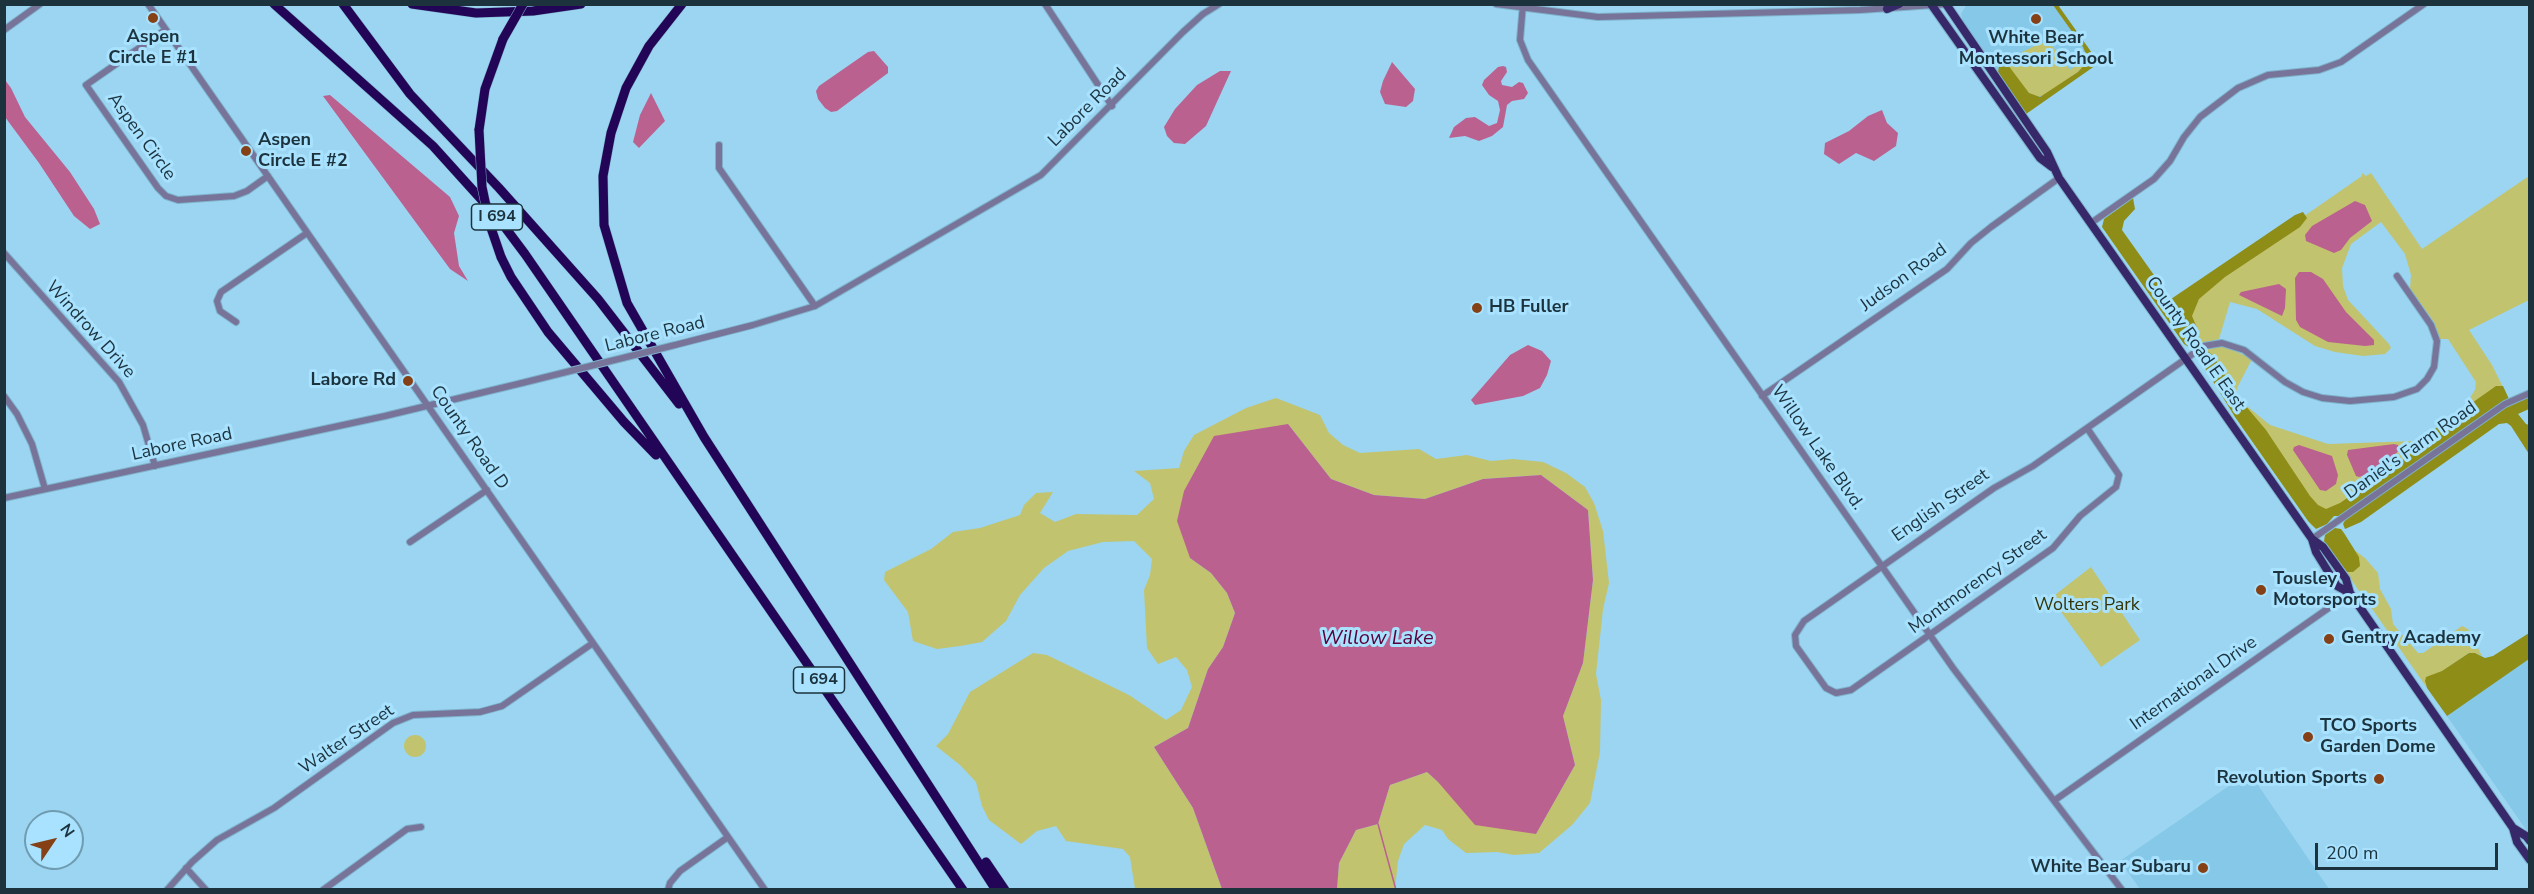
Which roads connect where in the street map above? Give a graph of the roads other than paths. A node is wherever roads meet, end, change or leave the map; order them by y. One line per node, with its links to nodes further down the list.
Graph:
1 (40, 4): 18 (street)
2 (148, 4): 19 (street, County Road D)
3 (274, 4): 39 (highway, I 694)
4 (343, 4): 37 (highway, I 694)
5 (412, 4): 7 (highway)
6 (523, 4): 39 (highway, bridge)
7 (581, 4)
8 (682, 4): 37 (highway)
9 (1044, 4): 20 (street)
10 (1219, 4): 20 (street, Labore Road)
11 (1496, 4): 16 (street)
12 (1899, 4): 17 (main road)
13 (2424, 4): 25 (street)
14 (1946, 5): 15 (street); 22 (main road, County Road E East)
15 (1932, 6): 17 (street); 22 (main road, County Road E East)
16 (1523, 7): 17 (street); 34 (street, Willow Lake Blvd.)
17 (1887, 9)
18 (4, 30)
19 (165, 30): 23 (street, County Road D); 23 (street, Aspen Circle)
20 (1112, 106): 29 (street, Labore Road)
21 (719, 145): 29 (street)
22 (2052, 168): 24 (main road, County Road E East)
23 (268, 176): 26 (street, County Road D)
24 (2059, 178): 25 (main road, County Road E East); 34 (street, Judson Road)
25 (2091, 223): 31 (main road, County Road E East)
26 (307, 233): 30 (street); 35 (street, County Road D)
27 (4, 254): 38 (street, Windrow Drive)
28 (2397, 276): 31 (street, English Street)
29 (815, 306): 35 (street, Labore Road, bridge)
30 (236, 322)
31 (2185, 358): 36 (street, English Street); 43 (main road, County Road E East)
32 (2529, 393): 43 (street, Daniel's Farm Road)
33 (4, 396): 40 (street)
34 (1762, 396): 45 (street, Willow Lake Blvd.)
35 (428, 406): 38 (street, Labore Road); 41 (street, County Road D)
36 (2087, 428): 45 (street, English Street); 47 (street, Montmorency Street)
37 (704, 437): 50 (highway, I 694)
38 (155, 466): 40 (street, Labore Road)
39 (673, 471): 63 (highway, I 694)
40 (45, 489): 42 (street, Labore Road)
41 (487, 490): 44 (street); 48 (street, County Road D)
42 (4, 498)
43 (2312, 539): 46 (main road, County Road E East)
44 (410, 542)
45 (1881, 567): 47 (street, Willow Lake Blvd.); 49 (street, English Street)
46 (2350, 593): 51 (street, International Drive); 53 (main road, County Road E East)
47 (1929, 635): 49 (street, Montmorency Street); 51 (street, Willow Lake Blvd.)
48 (593, 643): 54 (street, County Road D); 57 (street, Walter Street)
49 (1851, 690)
50 (906, 752): 64 (highway, I 694); 65 (highway)
51 (2055, 800): 66 (street, Willow Lake Blvd.)
52 (421, 827): 60 (street)
53 (2513, 828): 55 (main road, County Road E East); 56 (main road, County Road E East)
54 (728, 837): 61 (street); 62 (street, County Road D)
55 (2529, 841)
56 (2529, 860)
57 (186, 868): 58 (street, Walter Street); 59 (street)
58 (167, 890)
59 (206, 890)
60 (323, 890)
61 (668, 890)
62 (765, 890)
63 (963, 890)
64 (996, 890)
65 (1005, 890)
66 (2122, 890)

